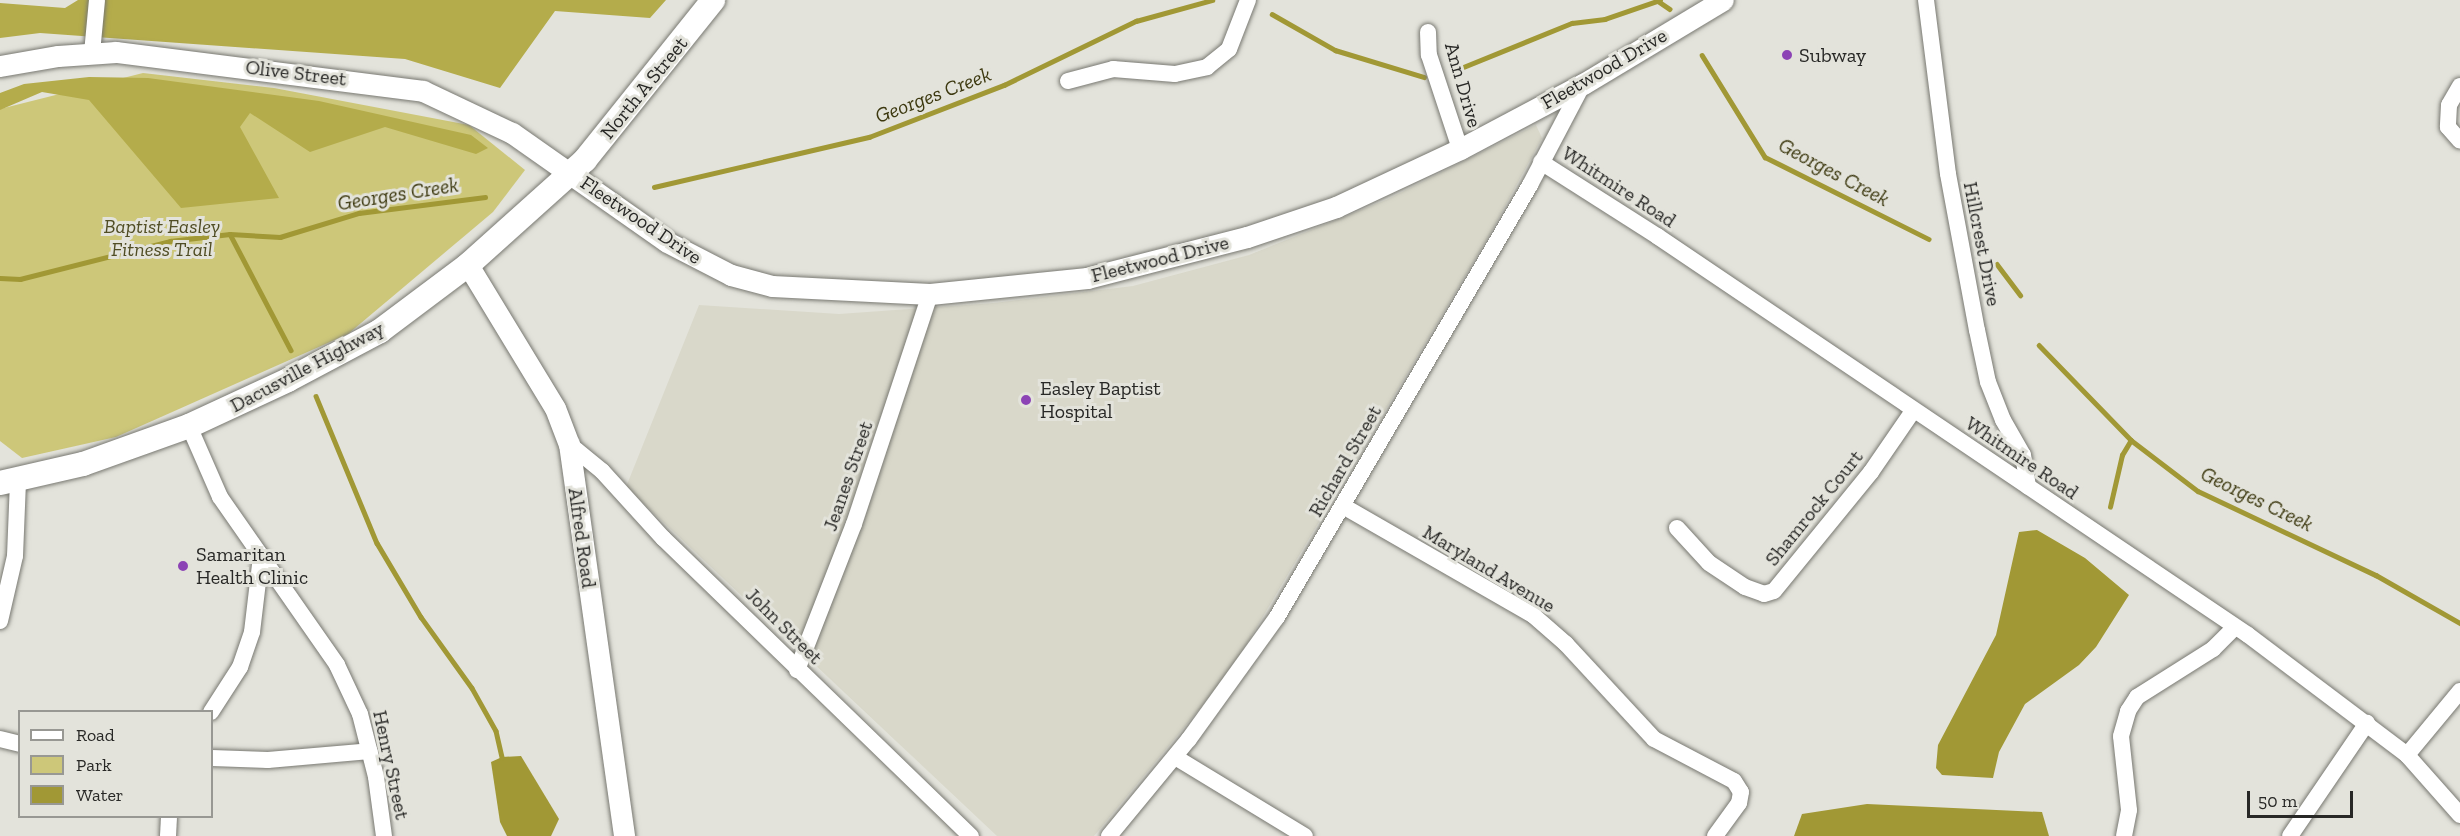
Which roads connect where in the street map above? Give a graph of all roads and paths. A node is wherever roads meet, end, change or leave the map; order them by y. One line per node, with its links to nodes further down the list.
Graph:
1 (97, 0): 7 (street)
2 (713, 0): 15 (main road, North A Street)
3 (1248, 0): 9 (street)
4 (1724, 0): 10 (street, Fleetwood Drive)
5 (1926, 0): 22 (street, Hillcrest Drive)
6 (1428, 32): 13 (street, Ann Drive)
7 (92, 53): 8 (street, Olive Street); 15 (street, Olive Street)
8 (0, 66)
9 (1068, 81)
10 (1583, 84): 13 (street, Fleetwood Drive); 14 (street, Richard Street)
11 (2460, 86): 12 (street)
12 (2460, 141)
13 (1460, 149): 17 (street, Fleetwood Drive)
14 (1541, 162): 18 (street, Whitmire Road); 23 (street, Richard Street)
15 (571, 173): 16 (main road, Dacusville Highway); 17 (street, Fleetwood Drive)
16 (468, 265): 19 (main road, Dacusville Highway); 20 (street, Alfred Road)
17 (930, 294): 28 (street, Jeanes Street)
18 (1913, 411): 22 (street, Whitmire Road); 24 (street, Shamrock Court)
19 (189, 426): 21 (main road, Dacusville Highway); 25 (street, Henry Street)
20 (568, 444): 28 (street, John Street); 42 (street, Alfred Road)
21 (9, 482): 26 (street)
22 (2028, 487): 27 (street, Whitmire Road)
23 (1343, 506): 36 (street, Richard Street); 46 (street, Maryland Avenue)
24 (1677, 528)
25 (261, 556): 30 (street); 34 (street, Henry Street)
26 (0, 621)
27 (2235, 627): 31 (street, Whitmire Road); 47 (street)
28 (796, 670): 43 (street, John Street)
29 (2460, 691): 35 (street)
30 (212, 710)
31 (2367, 723): 35 (street, Whitmire Road); 48 (street)
32 (0, 739): 33 (street)
33 (18, 744)
34 (370, 751): 37 (street); 41 (street, Henry Street)
35 (2407, 755): 38 (street, Whitmire Road)
36 (1175, 757): 44 (street, Richard Street); 45 (street)
37 (213, 758)
38 (2460, 815)
39 (169, 818): 40 (street)
40 (168, 836)
41 (384, 836)
42 (624, 836)
43 (972, 836)
44 (1109, 836)
45 (1305, 836)
46 (1715, 836)
47 (2124, 836)
48 (2290, 836)

